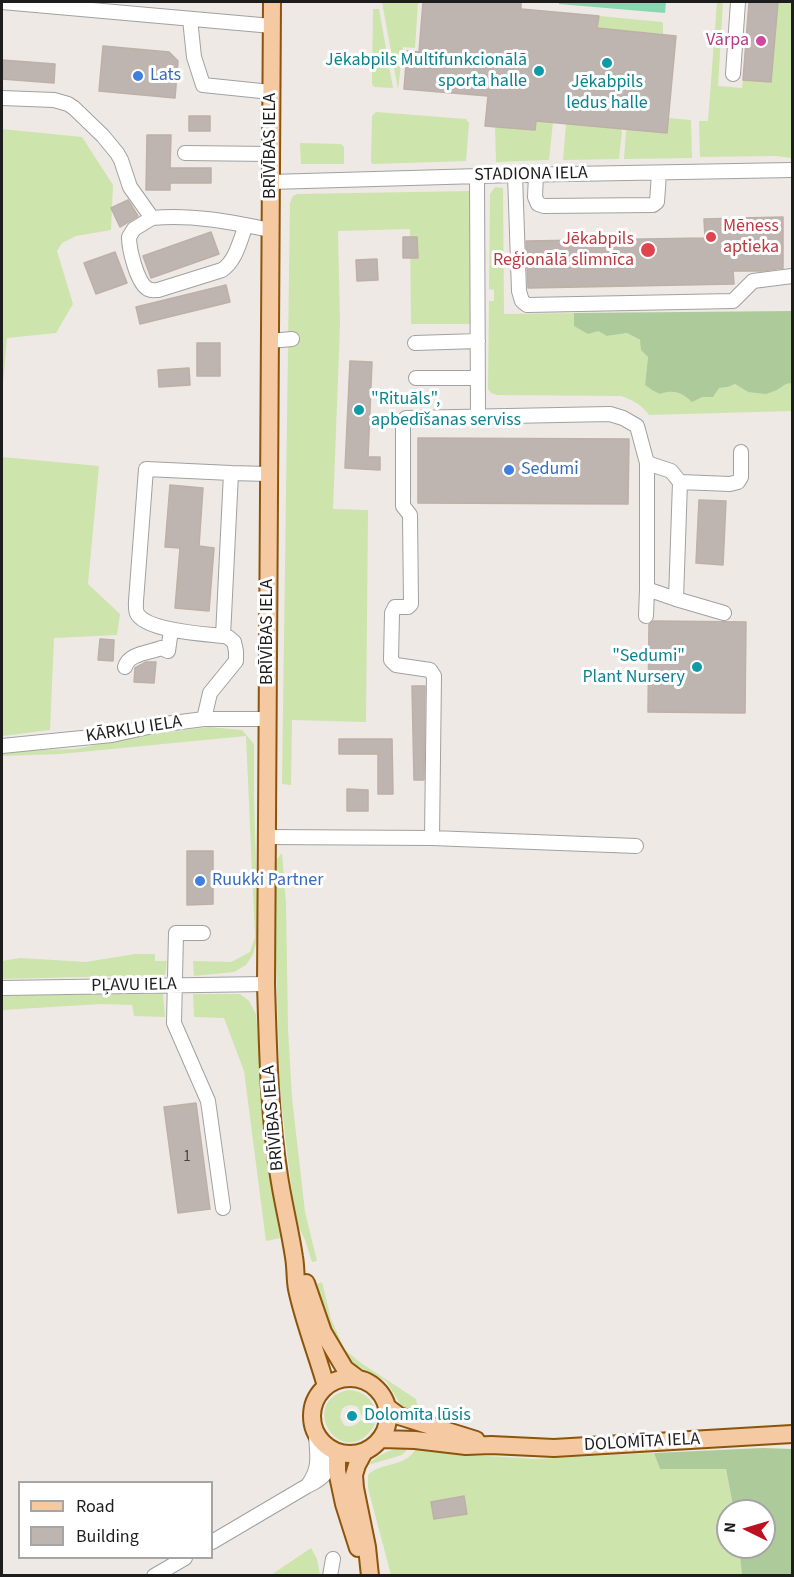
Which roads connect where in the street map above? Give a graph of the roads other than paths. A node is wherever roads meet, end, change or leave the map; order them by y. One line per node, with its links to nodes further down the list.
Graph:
1 (2, 2): 4 (street)
2 (272, 2): 5 (main road, BRĪVĪBAS IELA)
3 (738, 2): 6 (street)
4 (190, 19): 5 (street); 7 (street)
5 (272, 26): 7 (main road, BRĪVĪBAS IELA)
6 (733, 74)
7 (271, 92): 10 (main road, BRĪVĪBAS IELA)
8 (2, 98): 17 (street)
9 (185, 153): 10 (street)
10 (270, 154): 16 (main road, BRĪVĪBAS IELA)
11 (792, 170): 12 (street, STADIONA IELA)
12 (659, 173): 13 (street, STADIONA IELA); 13 (street)
13 (536, 175): 14 (street, STADIONA IELA)
14 (515, 176): 15 (street, STADIONA IELA); 20 (street)
15 (477, 177): 16 (street, STADIONA IELA); 23 (street)
16 (270, 182): 19 (main road, BRĪVĪBAS IELA)
17 (152, 218): 18 (street); 18 (street)
18 (246, 225): 19 (street)
19 (270, 230): 22 (main road, BRĪVĪBAS IELA)
20 (792, 276)
21 (292, 339): 22 (street)
22 (270, 341): 31 (main road, BRĪVĪBAS IELA)
23 (478, 341): 24 (street); 26 (street)
24 (415, 344)
25 (416, 378): 26 (street)
26 (478, 378): 27 (street)
27 (478, 416): 29 (street); 44 (street)
28 (741, 452): 32 (street)
29 (647, 463): 32 (street); 33 (street)
30 (231, 473): 31 (street); 37 (street); 38 (street)
31 (268, 474): 41 (main road, BRĪVĪBAS IELA)
32 (680, 482): 34 (street)
33 (647, 589): 34 (street); 36 (street)
34 (676, 599): 35 (street)
35 (724, 613)
36 (646, 616)
37 (171, 630): 38 (street); 39 (street)
38 (223, 636): 40 (street)
39 (125, 667)
40 (204, 719): 41 (street, KĀRKLU IELA); 42 (street, KĀRKLU IELA)
41 (267, 719): 43 (main road, BRĪVĪBAS IELA)
42 (2, 746)
43 (267, 837): 44 (street); 47 (main road, BRĪVĪBAS IELA)
44 (432, 838): 45 (street)
45 (636, 846)
46 (203, 933): 48 (street)
47 (266, 984): 48 (street, PĻAVU IELA); 51 (main road, BRĪVĪBAS IELA)
48 (175, 986): 49 (street, PĻAVU IELA); 50 (street)
49 (2, 988)
50 (223, 1208)
51 (295, 1260): 52 (main road, BRĪVĪBAS IELA); 53 (main road, BRĪVĪBAS IELA)
52 (357, 1378): 53 (main road); 54 (main road)
53 (326, 1386): 56 (main road)
54 (387, 1407): 57 (main road); 58 (main road, DOLOMĪTA IELA)
55 (792, 1434): 58 (main road, DOLOMĪTA IELA)
56 (316, 1435): 59 (main road); 61 (street)
57 (381, 1439): 58 (main road, DOLOMĪTA IELA); 60 (main road)
58 (491, 1445)
59 (334, 1451): 60 (main road); 61 (street); 65 (main road)
60 (364, 1452): 65 (main road)
61 (307, 1486): 62 (street)
62 (213, 1541)
63 (333, 1558): 67 (street)
64 (182, 1559): 66 (street)
65 (369, 1573)
66 (154, 1575)
67 (330, 1575)

